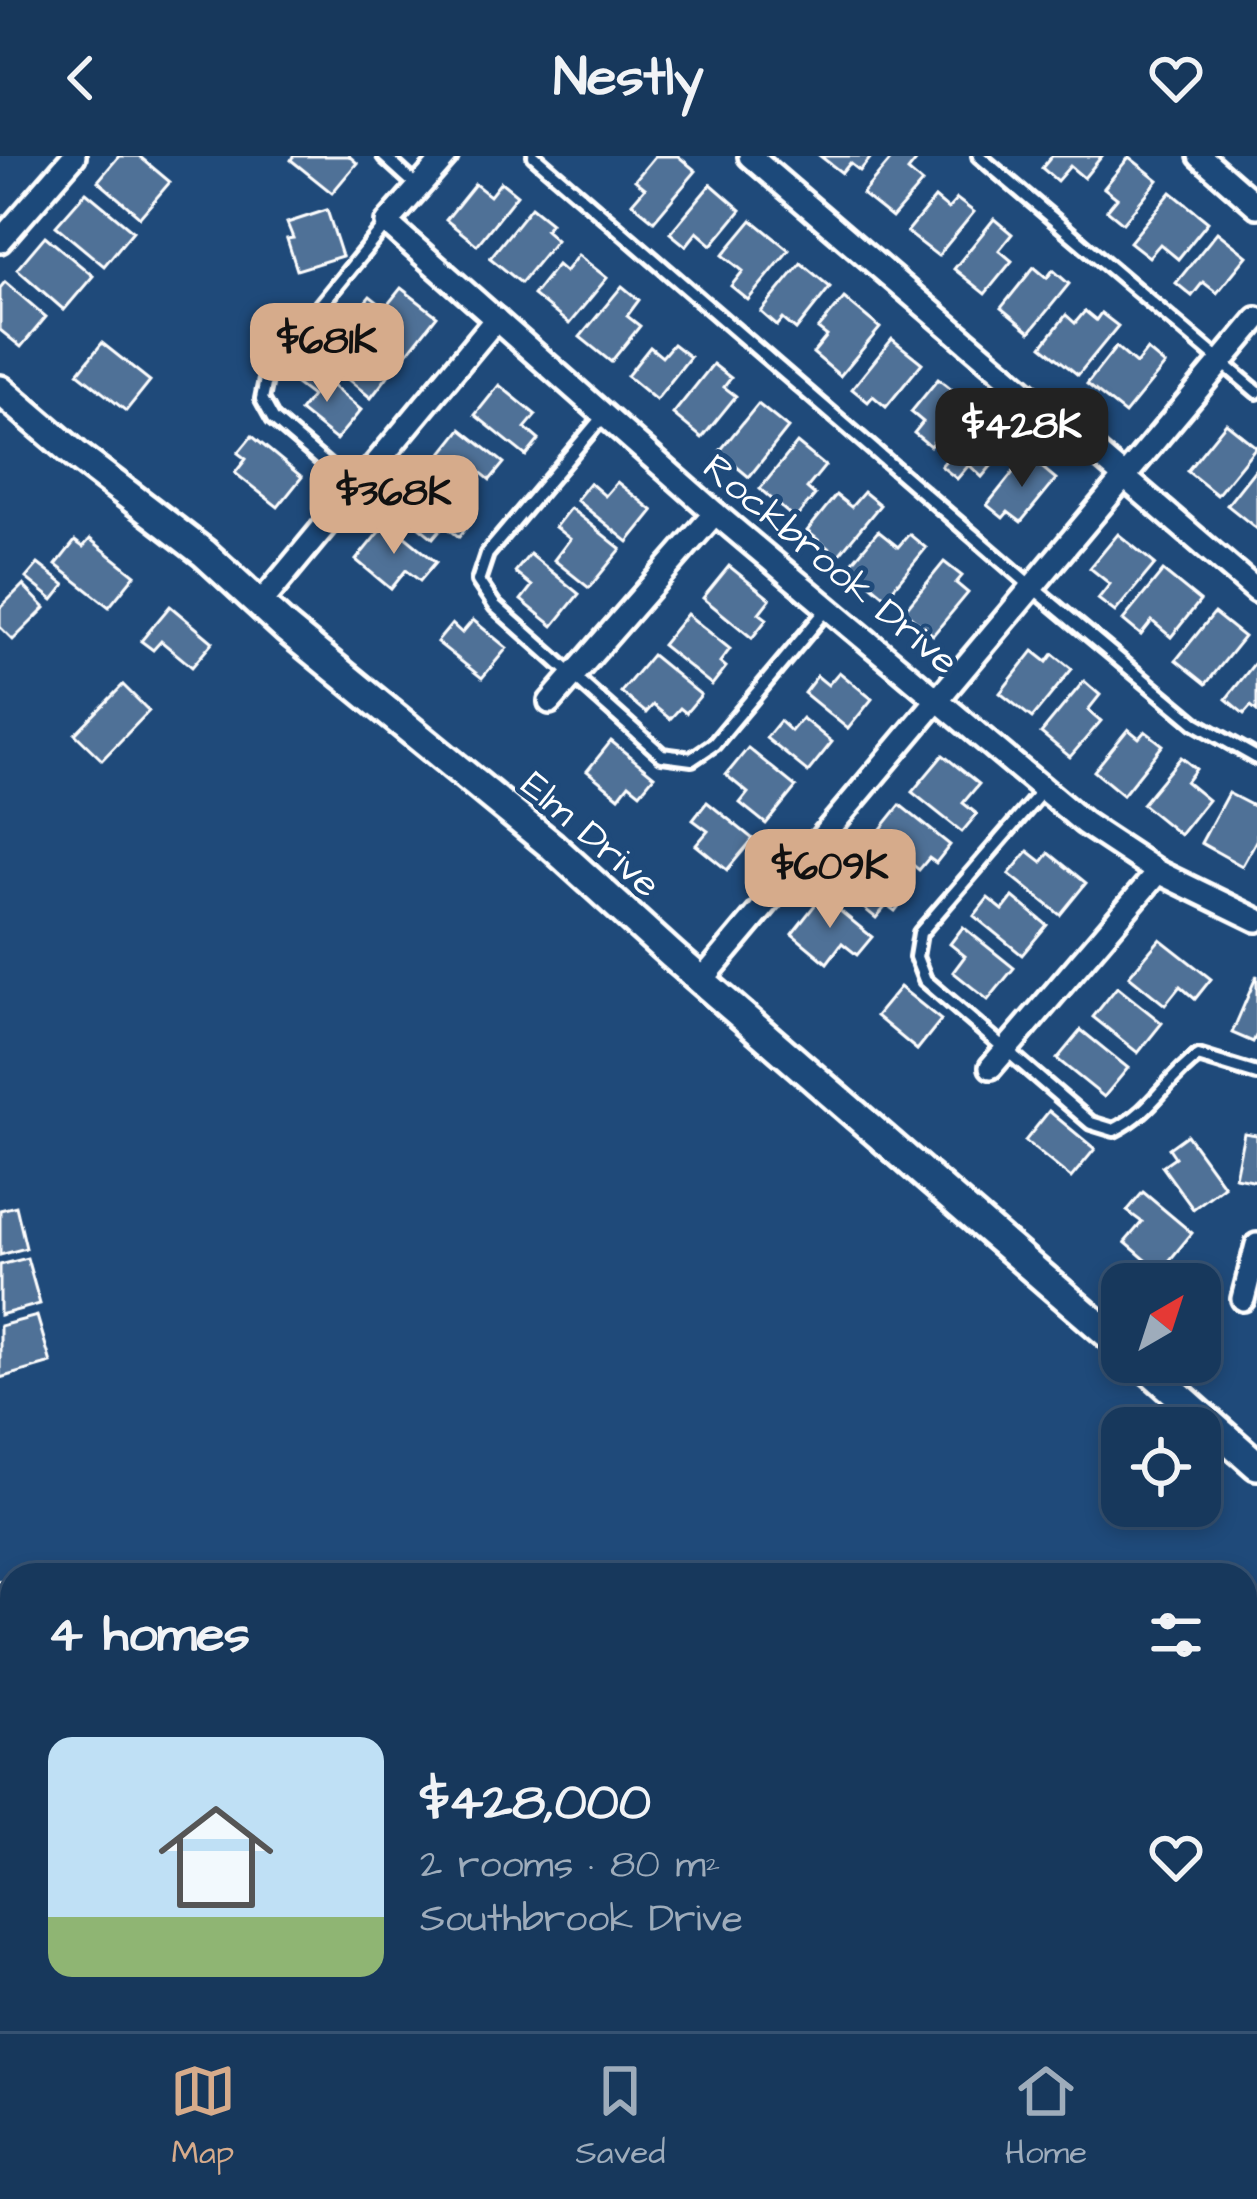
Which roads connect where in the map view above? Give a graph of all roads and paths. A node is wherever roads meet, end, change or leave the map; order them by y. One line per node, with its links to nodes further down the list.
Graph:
1 (74, 156): 11 (street)
2 (384, 156): 8 (lane)
3 (446, 156): 8 (street)
4 (534, 156): 21 (lane)
5 (750, 156): 18 (street)
6 (979, 156): 14 (lane)
7 (1200, 156): 9 (street)
8 (419, 187): 10 (street)
9 (1257, 206)
10 (387, 223): 12 (street, Rockbrook Drive); 19 (lane)
11 (0, 241)
12 (496, 319): 17 (street, Rockbrook Drive); 19 (street)
13 (1257, 319): 14 (street)
14 (1220, 362): 16 (lane); 18 (street)
15 (0, 390): 23 (street, Elm Drive)
16 (1257, 392)
17 (604, 416): 20 (street, Rockbrook Drive); 25 (lane)
18 (1122, 475): 21 (street); 22 (street)
19 (355, 489): 23 (street)
20 (715, 513): 24 (street, Rockbrook Drive); 25 (street)
21 (1031, 586): 26 (street); 28 (lane)
22 (1257, 591)
23 (260, 604): 32 (street, Elm Drive)
24 (828, 608): 25 (lane); 26 (street, Rockbrook Drive)
25 (573, 676): 27 (street)
26 (938, 700): 29 (street, Rockbrook Drive); 32 (street)
27 (550, 702)
28 (1257, 758)
29 (1044, 789): 30 (street, Rockbrook Drive); 33 (lane)
30 (1158, 872): 31 (street, Rockbrook Drive); 33 (street)
31 (1257, 920)
32 (703, 979): 37 (street, Elm Drive)
33 (999, 1058): 34 (lane)
34 (1257, 1074)
35 (1257, 1245): 36 (street)
36 (1243, 1299)
37 (1101, 1328)
38 (1165, 1383): 39 (street)
39 (1257, 1465)

